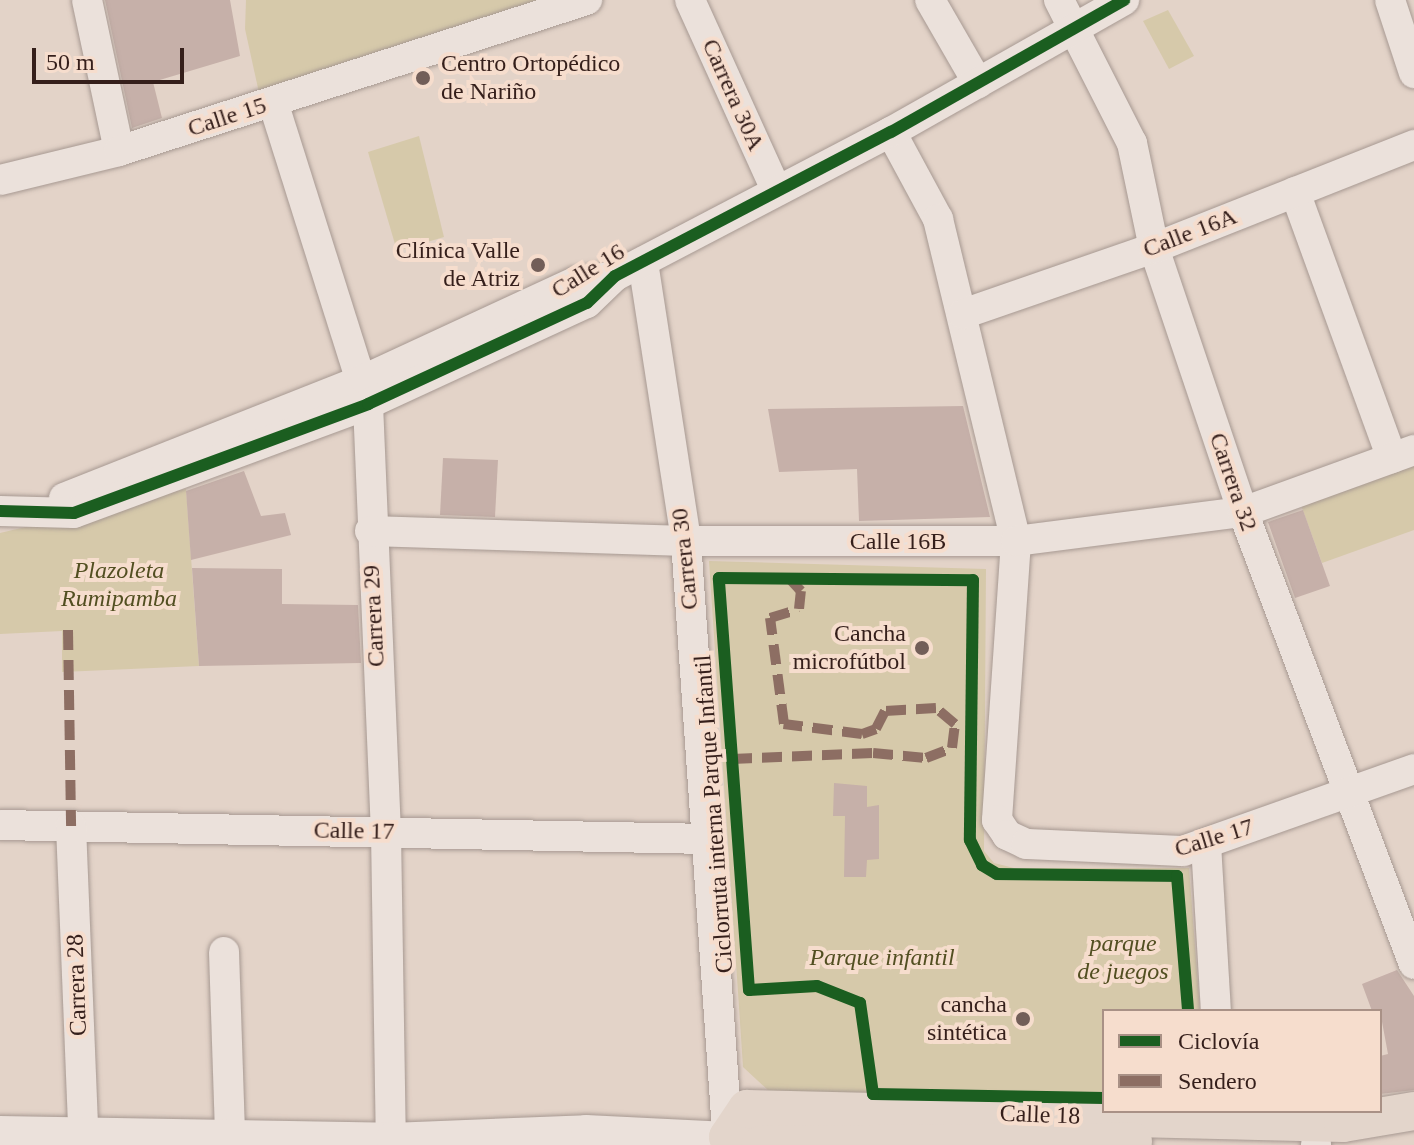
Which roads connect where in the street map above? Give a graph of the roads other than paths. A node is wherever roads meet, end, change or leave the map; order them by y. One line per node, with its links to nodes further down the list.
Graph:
1 (87, 0): 14 (street)
2 (587, 0): 11 (street, Calle 15)
3 (690, 0): 16 (street, Carrera 30A)
4 (930, 0): 10 (street)
5 (1059, 0): 8 (street, Carrera 32)
6 (1124, 0): 8 (street, Calle 16)
7 (1390, 0): 9 (street)
8 (1074, 28): 10 (street, Calle 16); 18 (street, Carrera 32)
9 (1414, 73)
10 (978, 83): 12 (street, Calle 16)
11 (273, 102): 14 (street, Calle 15); 21 (street, Carrera 29)
12 (891, 132): 16 (street, Calle 16); 20 (street)
13 (1414, 145): 17 (street, Calle 16A)
14 (119, 151): 15 (street, Calle 15)
15 (0, 180)
16 (776, 190): 19 (street, Calle 16)
17 (1295, 192): 18 (street, Calle 16A); 22 (street)
18 (1154, 248): 20 (street, Calle 16A); 24 (street, Carrera 32)
19 (643, 262): 21 (street, Calle 16); 26 (street, Carrera 30)
20 (963, 314): 27 (street)
21 (366, 391): 23 (street, Calle 16); 25 (street, Carrera 29)
22 (1403, 454): 24 (street, Calle 16B)
23 (0, 511)
24 (1243, 512): 27 (street, Calle 16B); 29 (street, Carrera 32)
25 (370, 531): 26 (street, Calle 16B); 32 (street, Carrera 29)
26 (686, 541): 27 (street, Calle 16B); 33 (street, Carrera 30)
27 (1016, 541): 34 (street, Calle 17)
28 (1414, 769): 29 (street, Calle 17)
29 (1349, 793): 34 (street, Calle 17); 36 (street, Carrera 32)
30 (0, 825): 31 (street, Calle 17)
31 (71, 826): 32 (street, Calle 17); 44 (street, Carrera 28)
32 (386, 832): 33 (street, Calle 17); 45 (street, Carrera 29)
33 (707, 839): 46 (street, Carrera 30)
34 (1206, 844): 37 (street)
35 (224, 952): 41 (street)
36 (1414, 964)
37 (1216, 1009)
38 (1414, 1111): 39 (main road, Calle 18)
39 (1220, 1124): 46 (main road, Calle 18); 47 (main road, Calle 18); 48 (main road, Calle 18)
40 (0, 1131): 44 (street, Calle 18)
41 (230, 1136): 44 (street, Calle 18); 45 (street, Calle 18)
42 (1414, 1137): 50 (main road)
43 (587, 1138): 45 (street, Calle 18); 46 (street, Calle 18)
44 (83, 1140)
45 (391, 1141)
46 (739, 1143): 47 (main road, Calle 18)
47 (1002, 1144)
48 (1316, 1145): 49 (main road, Calle 18)
49 (1336, 1145)
50 (1345, 1145)

